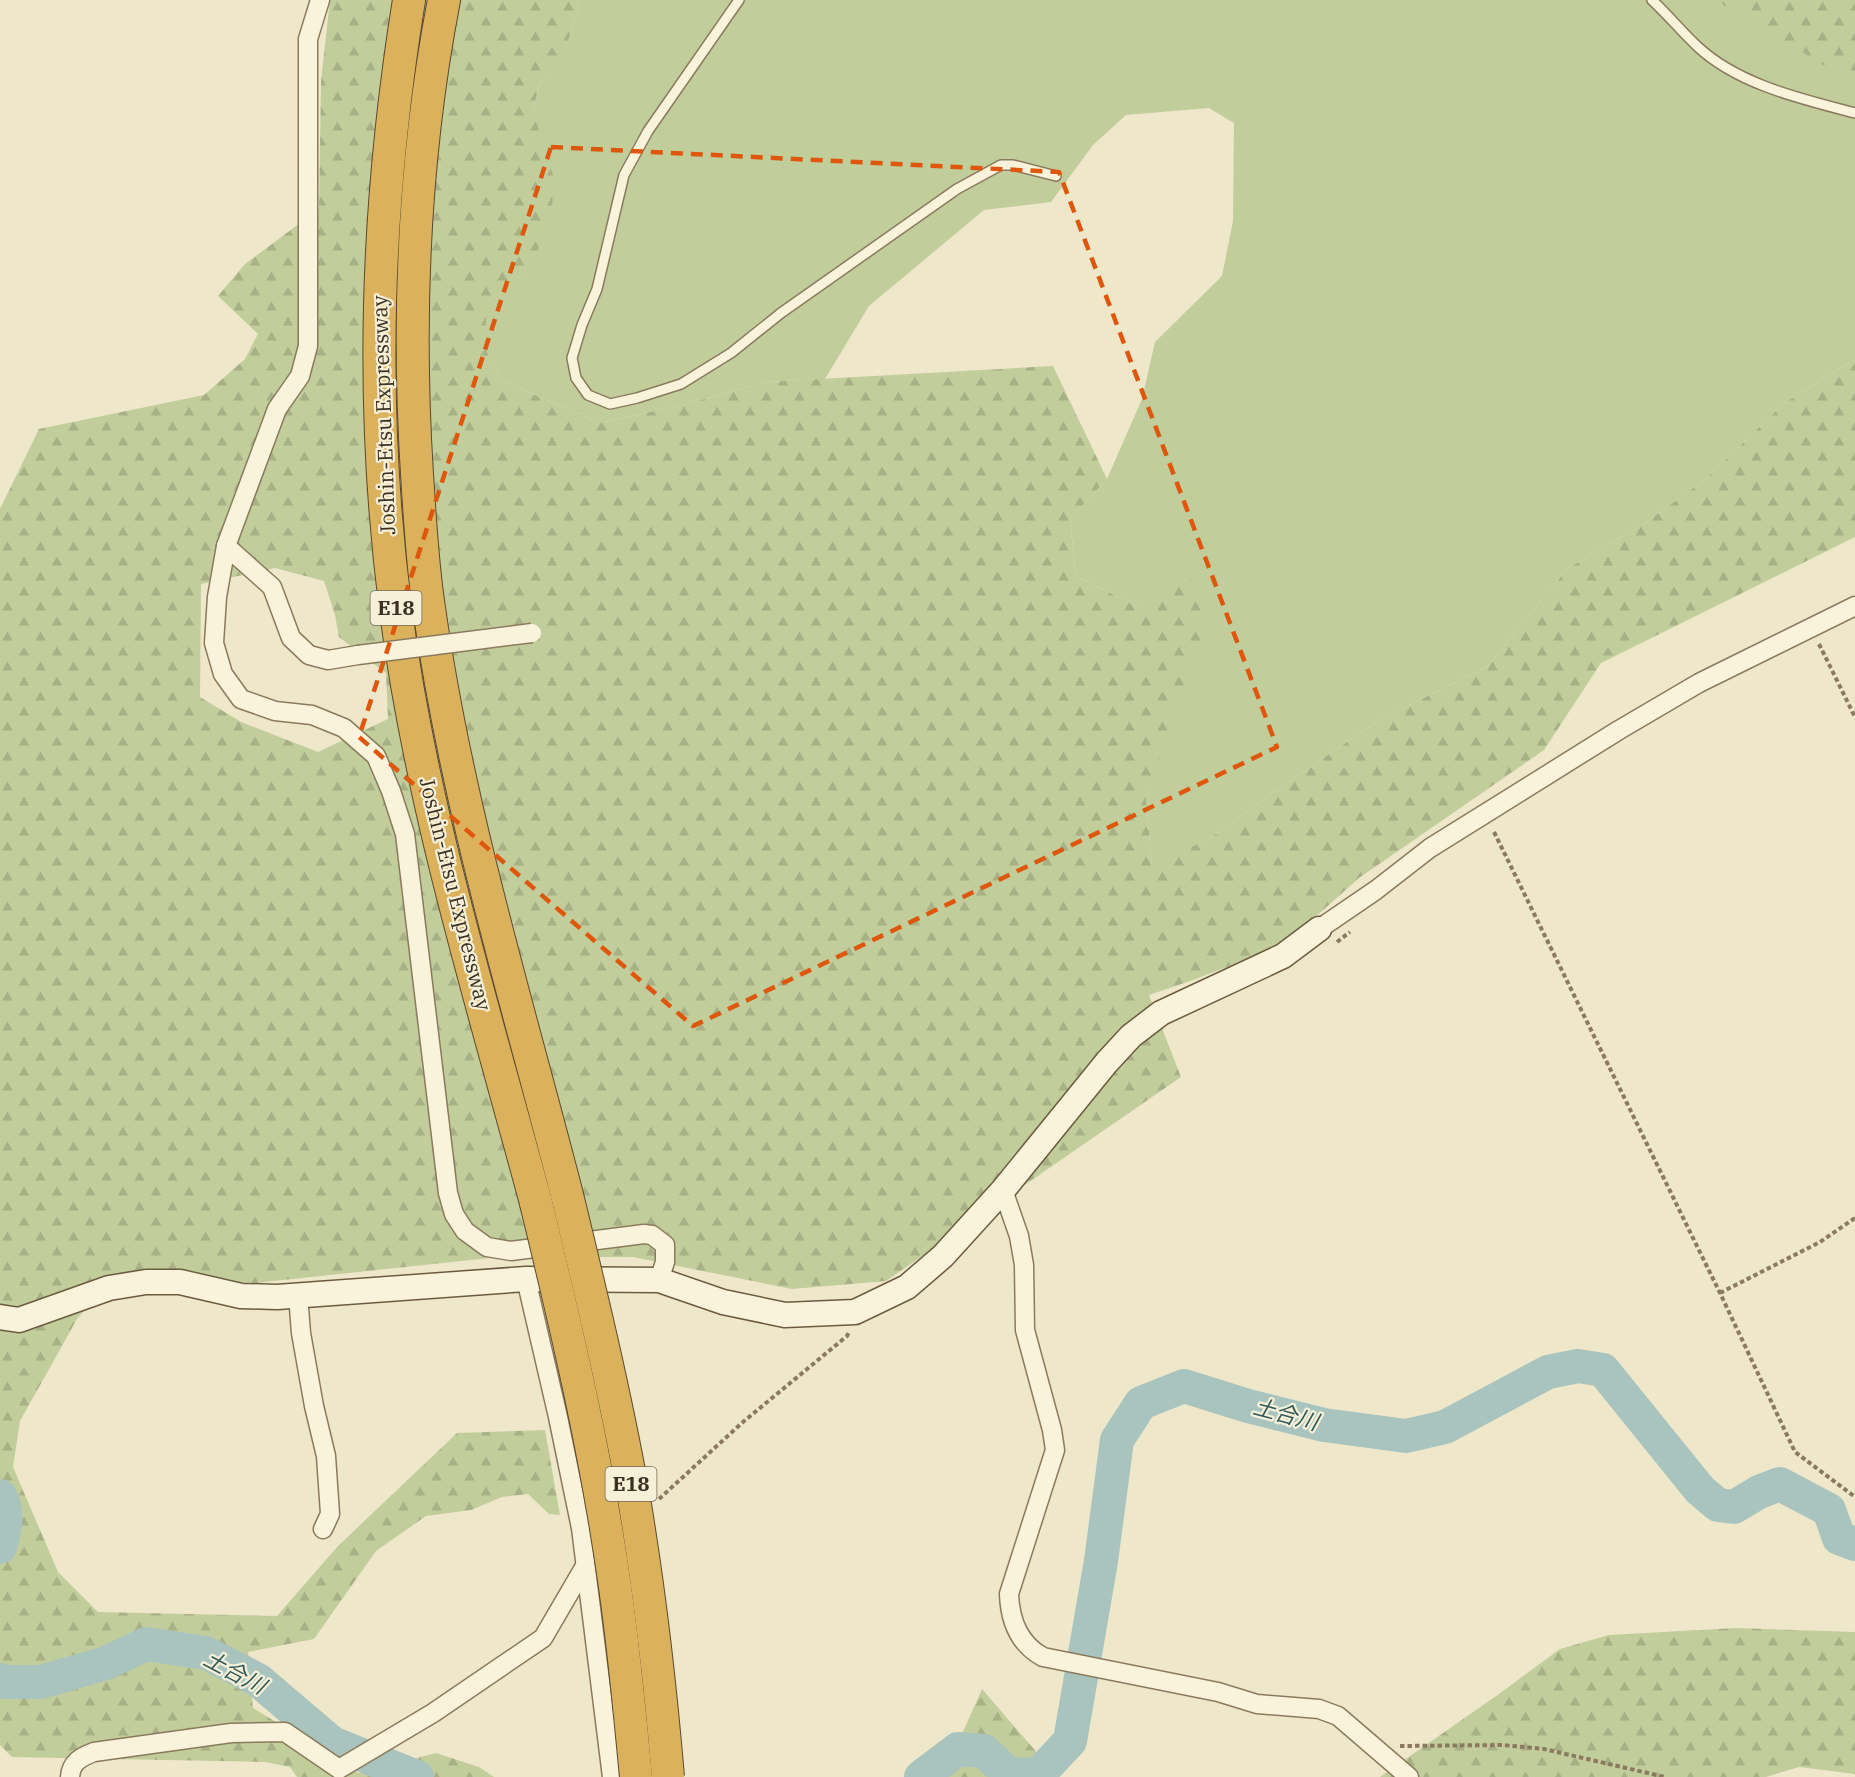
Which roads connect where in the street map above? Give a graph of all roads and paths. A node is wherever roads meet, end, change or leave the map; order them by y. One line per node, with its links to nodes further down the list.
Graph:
1 (320, 0): 8 (street)
2 (410, 0): 33 (highway, Joshin-Etsu Expressway / E18, bridge)
3 (444, 0): 34 (highway, Joshin-Etsu Expressway / E18, bridge)
4 (739, 0): 7 (lane)
5 (1652, 0): 6 (lane)
6 (1855, 113)
7 (1056, 176)
8 (226, 546): 10 (street, bridge); 21 (street)
9 (1855, 606): 17 (street)
10 (532, 633)
11 (1809, 649): 12 (path)
12 (1855, 717)
13 (1503, 825): 14 (path)
14 (1494, 832): 15 (path); 22 (path)
15 (1485, 837)
16 (1356, 927): 17 (path)
17 (1324, 939): 18 (street)
18 (1003, 1190): 24 (street); 30 (street)
19 (1855, 1218): 22 (path)
20 (526, 1279): 21 (street); 23 (street); 29 (street)
21 (659, 1280): 24 (street)
22 (1720, 1293): 26 (path)
23 (298, 1295): 25 (street); 28 (street)
24 (855, 1312): 27 (path)
25 (0, 1317)
26 (1855, 1497)
27 (656, 1502)
28 (323, 1529)
29 (585, 1566): 31 (street); 32 (street)
30 (1372, 1746): 35 (street); 36 (path)
31 (70, 1777)
32 (612, 1777)
33 (636, 1777)
34 (668, 1777)
35 (1409, 1777)
36 (1665, 1777)

